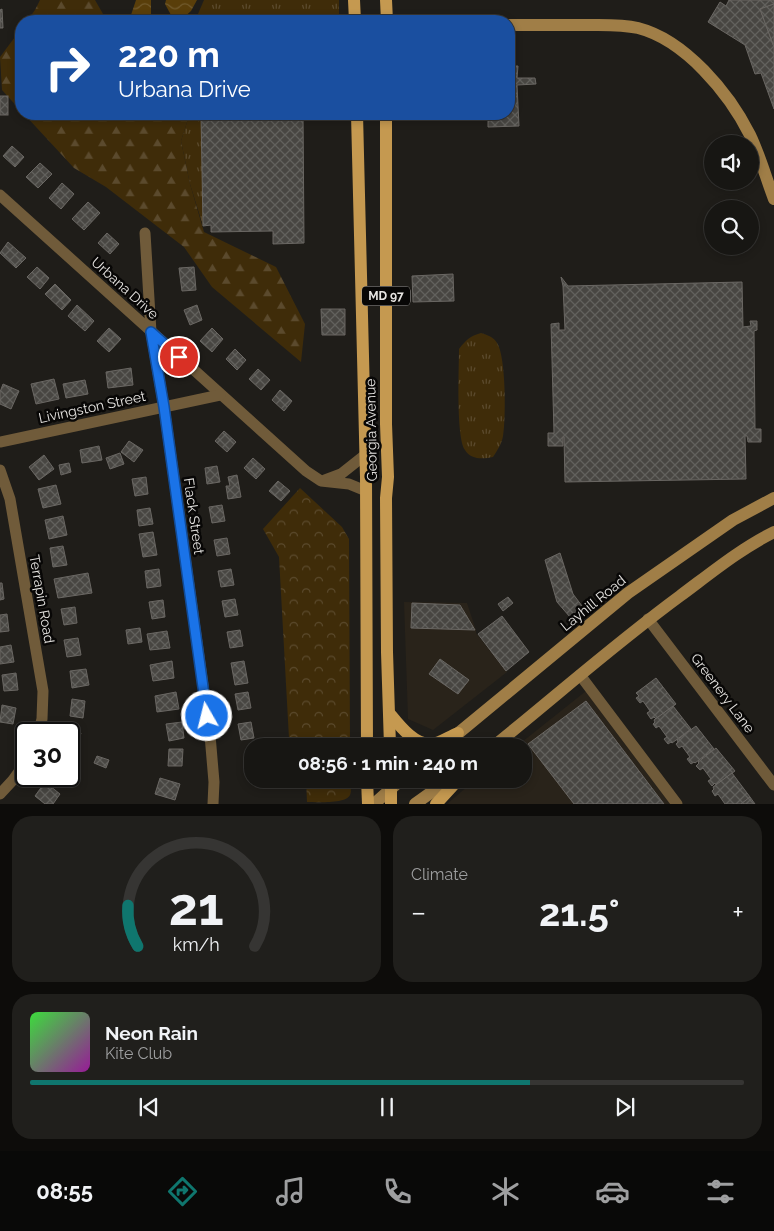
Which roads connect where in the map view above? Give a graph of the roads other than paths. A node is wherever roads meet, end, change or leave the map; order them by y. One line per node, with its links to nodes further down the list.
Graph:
1 (354, 0): 3 (main road)
2 (386, 0): 4 (main road)
3 (355, 15)
4 (387, 15)
5 (515, 25): 8 (main road)
6 (356, 120): 15 (main road, Georgia Avenue / MD 97)
7 (386, 120): 23 (main road, Georgia Avenue / MD 97)
8 (773, 192)
9 (0, 195): 11 (street, Urbana Drive)
10 (145, 233): 11 (street, Flack Street)
11 (151, 332): 12 (street, Urbana Drive); 13 (street, Flack Street)
12 (220, 395): 13 (street, Livingston Street); 17 (street, Urbana Drive)
13 (164, 407): 14 (street, Livingston Street); 38 (street, Flack Street)
14 (0, 442)
15 (365, 455): 17 (street); 18 (main road, Georgia Avenue / MD 97)
16 (0, 470): 24 (street, Terrapin Road)
17 (321, 481): 18 (street, Urbana Drive)
18 (366, 491): 26 (main road, Georgia Avenue / MD 97)
19 (774, 498): 25 (main road, Layhill Road)
20 (774, 532): 21 (main road)
21 (648, 620): 22 (main road); 31 (street, Greenery Lane)
22 (580, 675): 29 (main road); 44 (street)
23 (390, 714): 25 (main road); 27 (main road, Georgia Avenue / MD 97)
24 (41, 722)
25 (458, 733): 28 (main road, Layhill Road)
26 (367, 738)
27 (390, 738)
28 (452, 738)
29 (504, 738)
30 (15, 777): 37 (street)
31 (774, 785)
32 (367, 788): 39 (main road)
33 (387, 788): 40 (main road)
34 (391, 788): 41 (main road)
35 (437, 788): 42 (main road)
36 (451, 788): 43 (main road)
37 (0, 794)
38 (213, 804)
39 (368, 804)
40 (374, 804)
41 (391, 804)
42 (415, 804)
43 (436, 804)
44 (677, 804)

